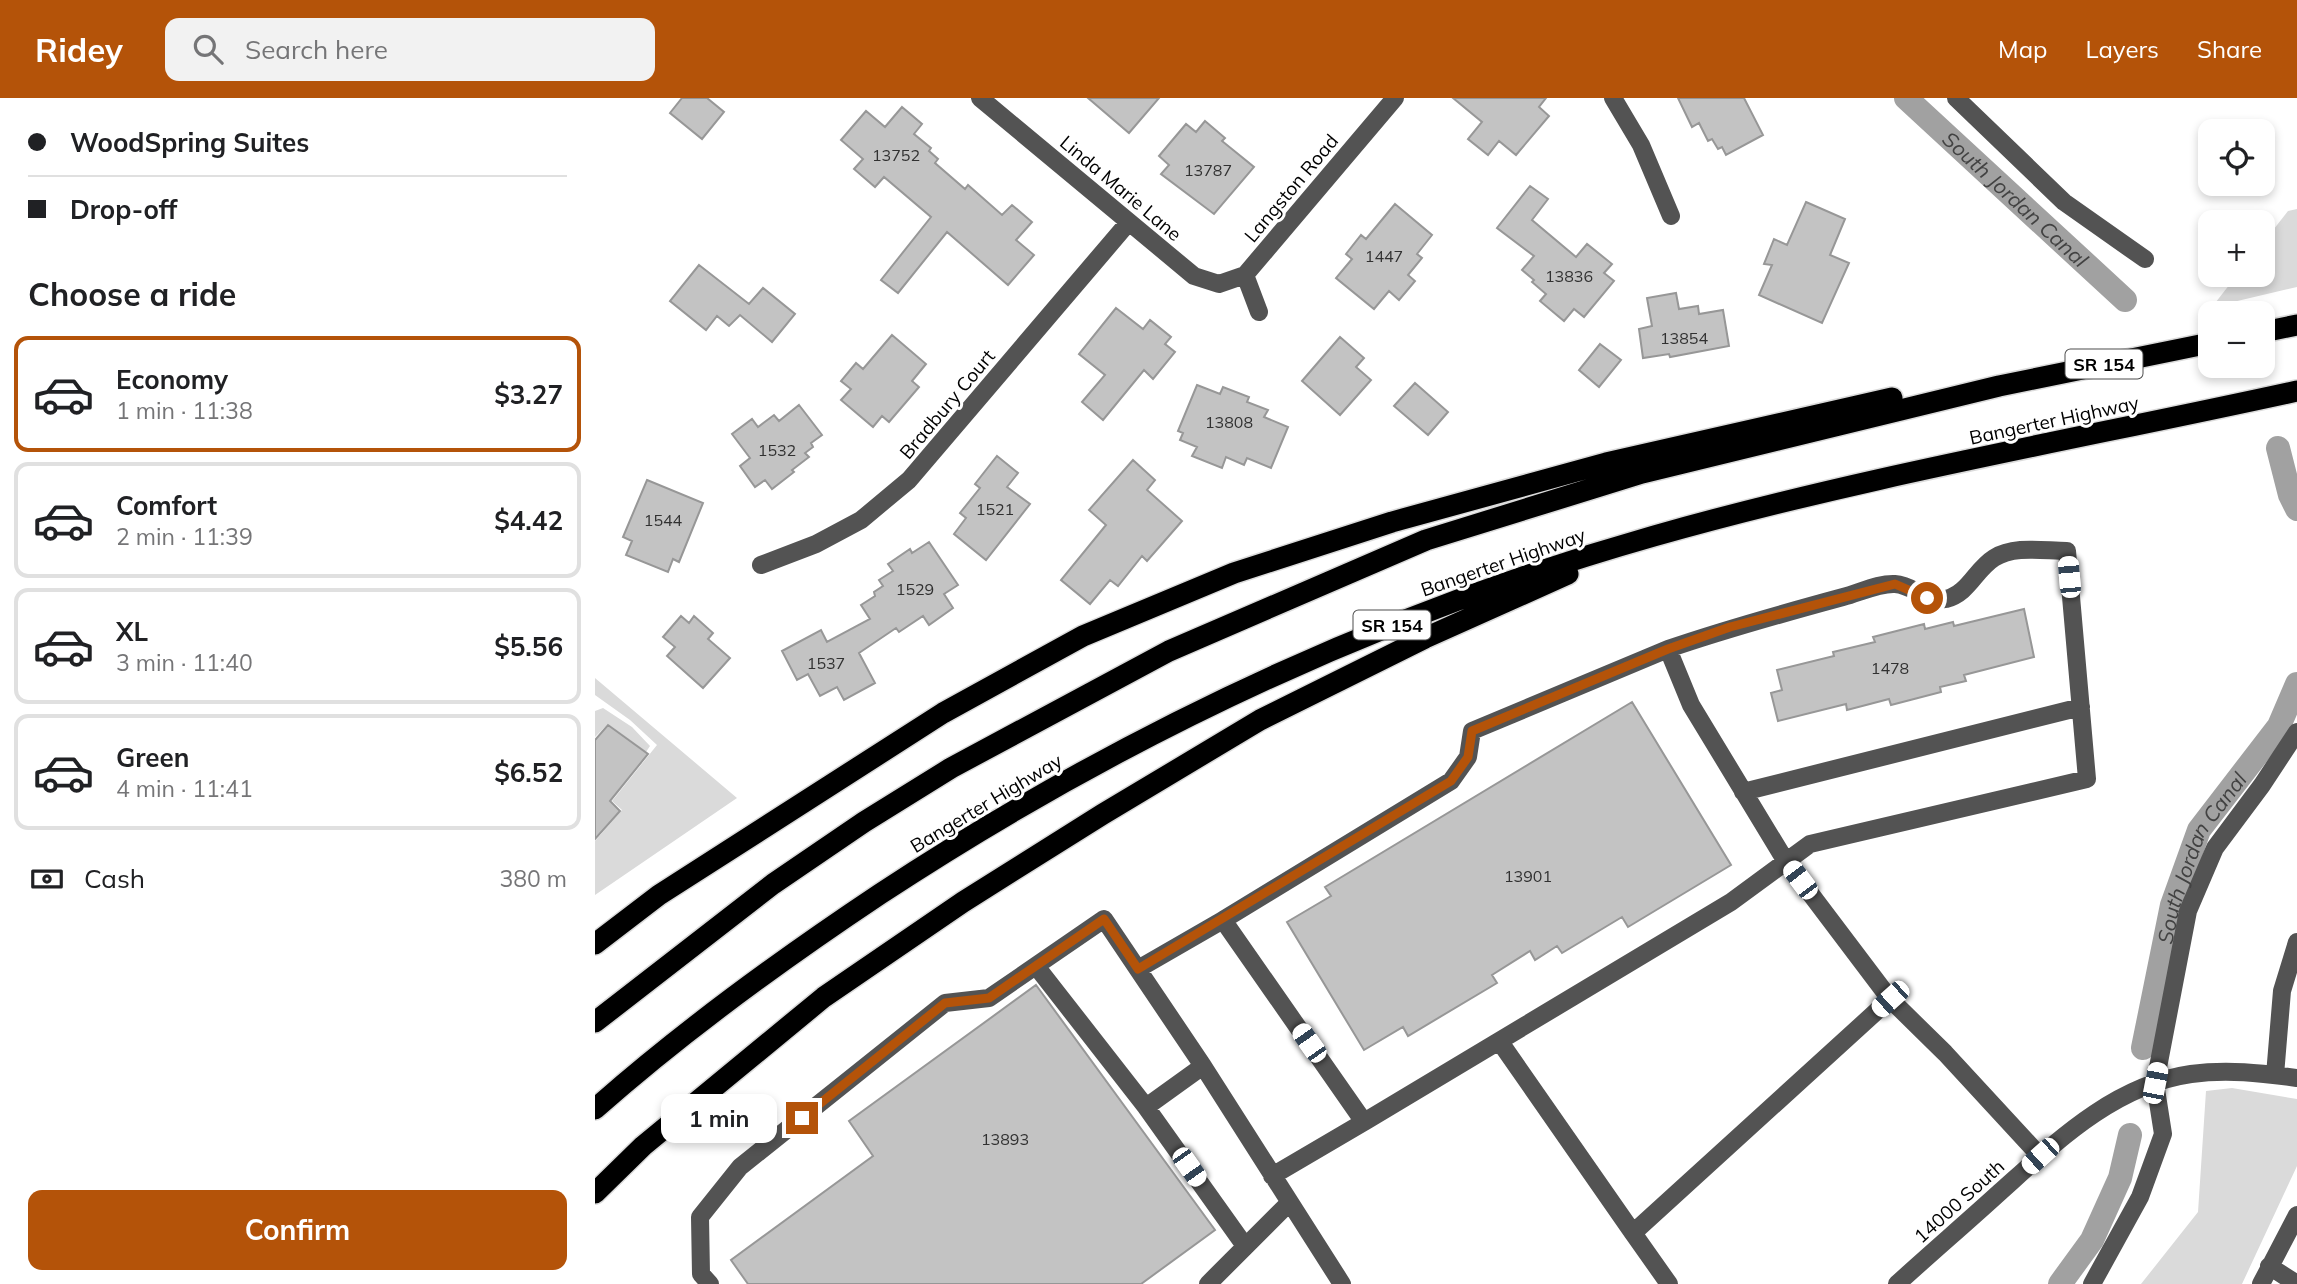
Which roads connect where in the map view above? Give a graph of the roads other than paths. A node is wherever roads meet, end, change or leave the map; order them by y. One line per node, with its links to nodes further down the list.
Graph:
1 (980, 98): 6 (street, Linda Marie Lane)
2 (1395, 98): 8 (street, Langston Road)
3 (1613, 98): 5 (street)
4 (1956, 98): 7 (street)
5 (1671, 216)
6 (1128, 223): 8 (street, Linda Marie Lane); 16 (street, Bradbury Court)
7 (2145, 259)
8 (1245, 275): 9 (street)
9 (1259, 312)
10 (2297, 325): 11 (highway)
11 (2275, 330)
12 (2198, 345): 13 (highway, SR 154)
13 (1999, 386): 24 (highway); 28 (highway, SR 154)
14 (2297, 391): 15 (highway, Bangerter Highway / SR 154)
15 (1656, 535): 35 (highway, Bangerter Highway / SR 154); 39 (highway)
16 (761, 565)
17 (1668, 649): 18 (street); 20 (street); 22 (street)
18 (2081, 707): 20 (street); 21 (street)
19 (2297, 732): 33 (street)
20 (1742, 792): 21 (street)
21 (1785, 860): 27 (street); 29 (street)
22 (1223, 920): 26 (street); 36 (street)
23 (2297, 942): 31 (street)
24 (595, 944)
25 (1036, 965): 26 (street); 34 (street); 45 (street)
26 (1138, 969): 30 (street)
27 (1890, 999): 37 (street); 42 (street)
28 (595, 1022)
29 (1500, 1042): 36 (street); 42 (street)
30 (1203, 1066): 34 (street); 38 (street)
31 (2275, 1075): 32 (street, 14000 South); 33 (street, 14000 South)
32 (2297, 1077)
33 (2155, 1083): 37 (street, 14000 South); 50 (street)
34 (1146, 1107): 43 (street)
35 (595, 1110)
36 (1364, 1122): 38 (street)
37 (2040, 1156): 49 (street, 14000 South)
38 (1272, 1175): 40 (street)
39 (595, 1194)
40 (1289, 1203): 43 (street); 47 (street)
41 (2297, 1215): 44 (street)
42 (1633, 1233): 48 (street)
43 (1245, 1246): 46 (street)
44 (2269, 1266): 51 (street); 52 (street)
45 (710, 1284)
46 (1208, 1284)
47 (1342, 1284)
48 (1669, 1284)
49 (1897, 1284)
50 (2092, 1284)
51 (2261, 1284)
52 (2297, 1284)

